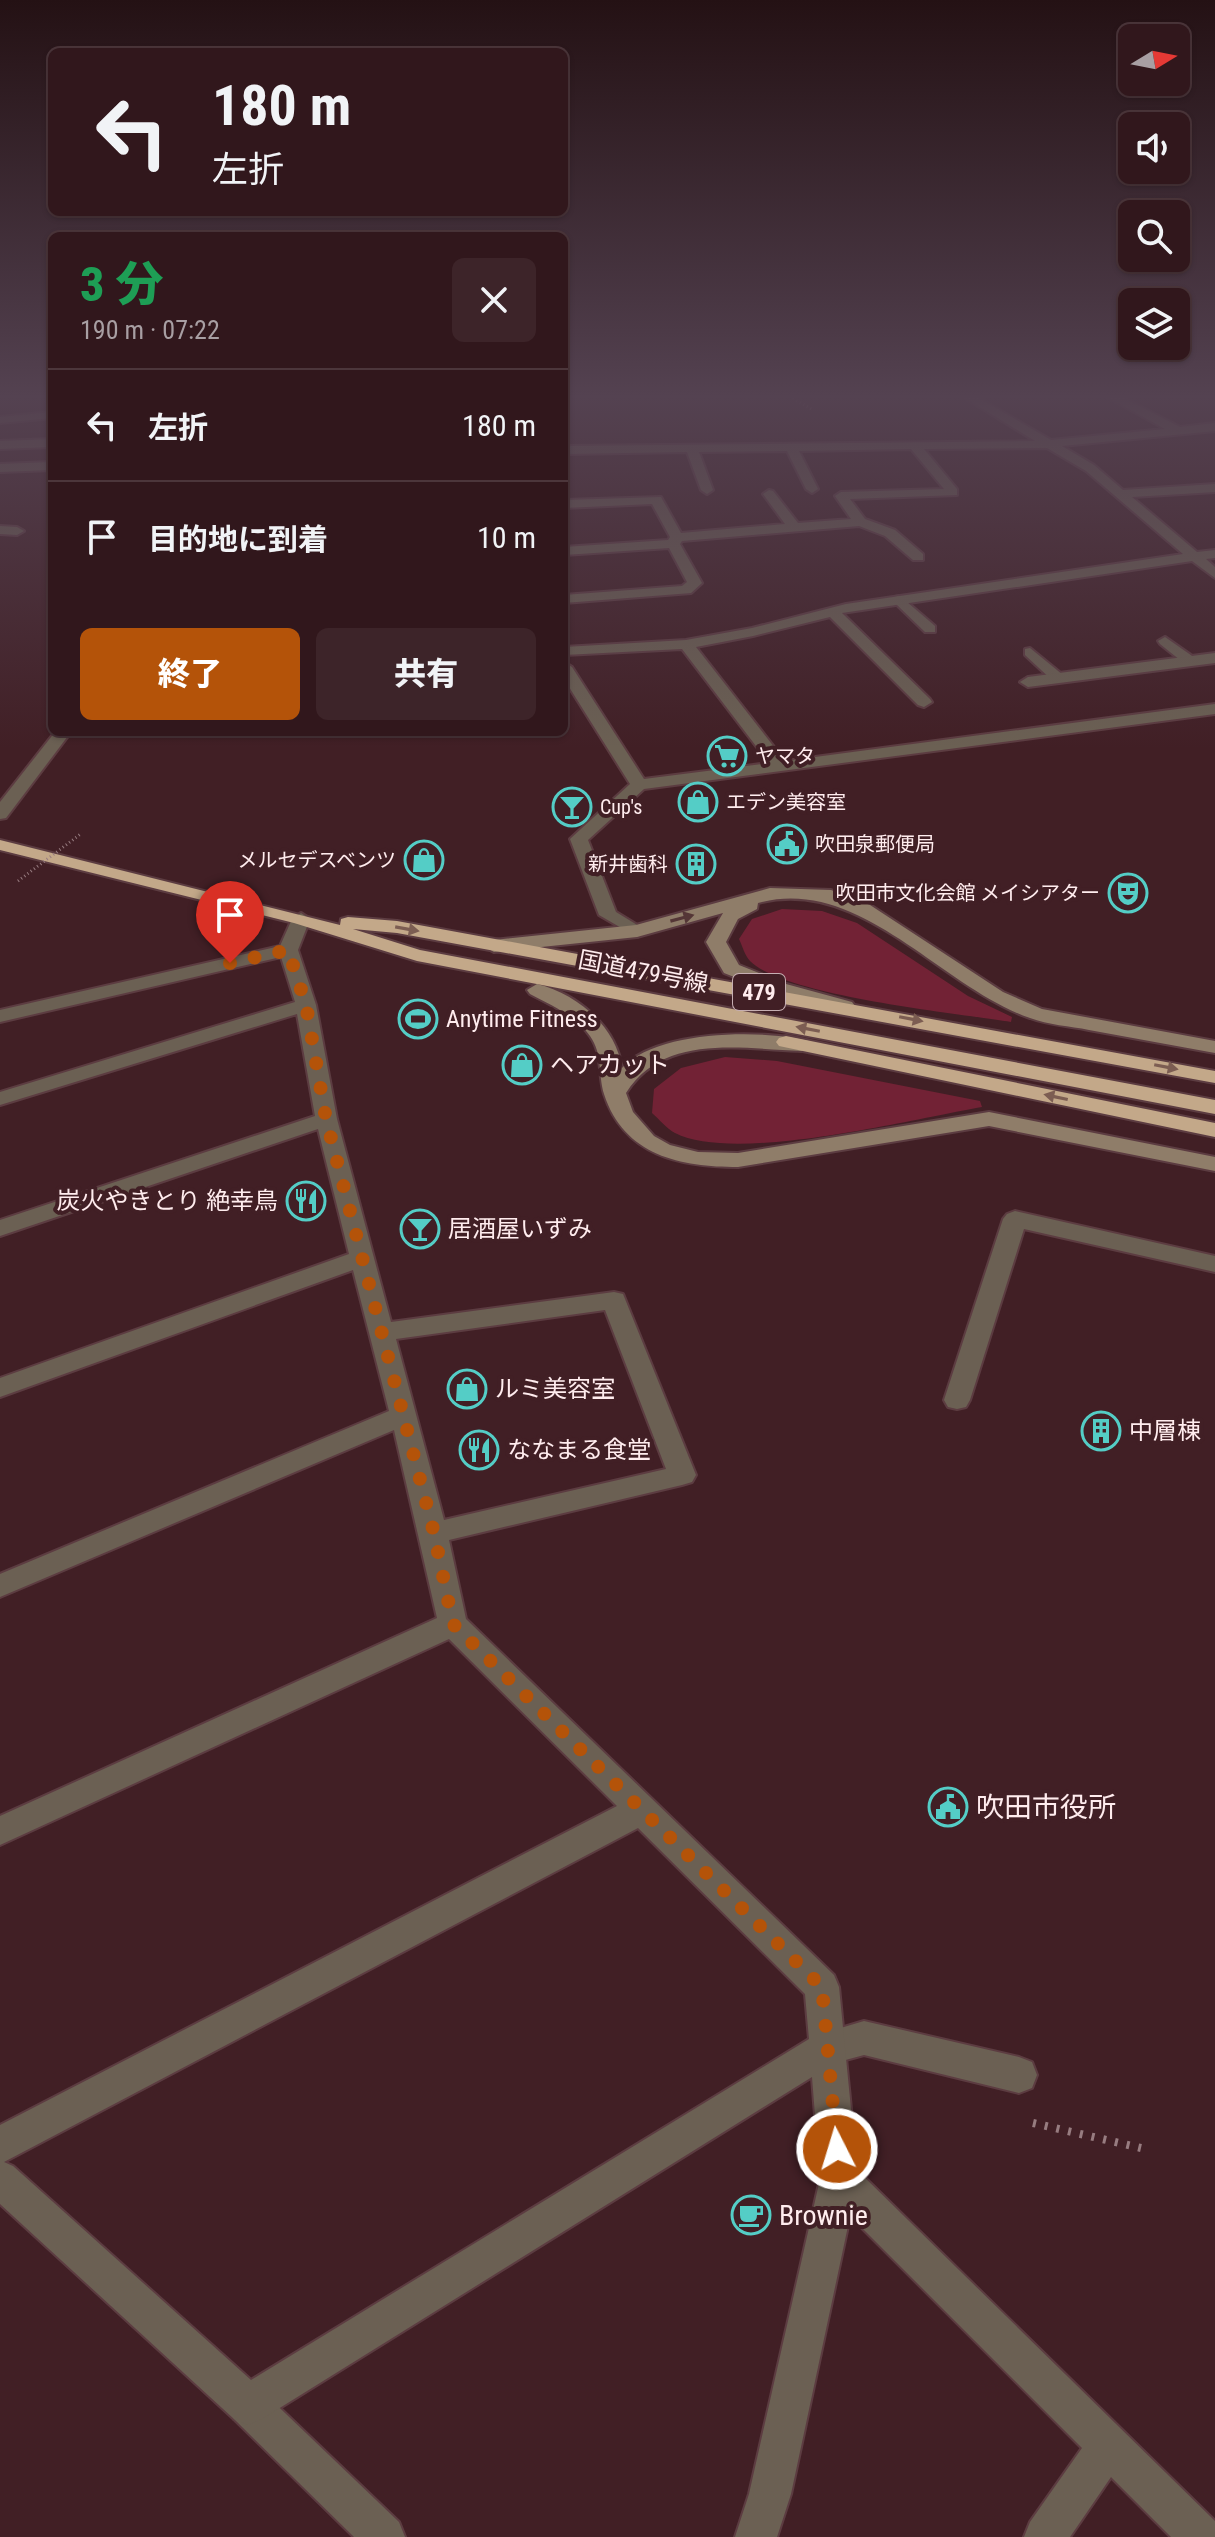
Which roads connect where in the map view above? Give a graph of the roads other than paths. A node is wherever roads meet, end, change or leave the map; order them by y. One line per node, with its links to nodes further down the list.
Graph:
1 (661, 511): 9 (street)
2 (782, 511): 6 (street)
3 (852, 511): 5 (street)
4 (1139, 511): 13 (street)
5 (860, 522): 6 (street); 12 (street)
6 (794, 527): 9 (street)
7 (0, 530): 8 (street)
8 (17, 531)
9 (675, 541): 10 (street); 16 (street)
10 (568, 551)
11 (1215, 554): 13 (street)
12 (918, 557)
13 (1191, 557): 14 (street); 17 (street)
14 (1215, 574)
15 (827, 594): 18 (street)
16 (568, 599)
17 (900, 600): 18 (street); 19 (street)
18 (839, 610): 21 (street); 29 (street)
19 (930, 629)
20 (1165, 641): 25 (street)
21 (686, 644): 22 (street); 32 (street)
22 (568, 651)
23 (1030, 652): 27 (street)
24 (1215, 658): 25 (street)
25 (1190, 661): 27 (street)
26 (568, 673): 33 (street)
27 (1058, 678): 28 (street)
28 (1028, 682)
29 (924, 702)
30 (1215, 709): 32 (street)
31 (60, 736): 34 (street)
32 (780, 766): 33 (street)
33 (639, 785): 38 (street)
34 (0, 814)
35 (0, 845): 37 (highway, 国道479号線 / 479)
36 (770, 894): 38 (street, one-way to 36); 44 (street); 47 (street)
37 (301, 919): 39 (highway, 国道479号線 / 479, one-way to 39); 40 (street); 41 (highway, 国道479号線 / 479)
38 (637, 931): 39 (street)
39 (494, 946): 44 (highway, 国道479号線 / 479)
40 (288, 950): 43 (street); 45 (street)
41 (417, 955): 42 (highway, 479); 51 (highway, 国道479号線 / 479, one-way to 41)
42 (537, 990): 46 (highway, 479); 49 (street)
43 (306, 1005): 50 (street); 52 (street)
44 (859, 1010): 48 (highway, 国道479号線 / 479, one-way to 48)
45 (0, 1016)
46 (802, 1045): 49 (street); 53 (highway, 479, one-way to 46)
47 (1215, 1047)
48 (1215, 1077)
49 (615, 1094): 54 (street)
50 (0, 1099)
51 (1215, 1107)
52 (326, 1119): 55 (street); 56 (street)
53 (1215, 1130)
54 (1215, 1164)
55 (0, 1228)
56 (363, 1258): 58 (street); 59 (street)
57 (1215, 1264): 60 (street)
58 (381, 1332): 61 (street); 62 (street)
59 (0, 1388)
60 (957, 1400)
61 (403, 1416): 62 (street); 63 (street)
62 (434, 1533): 64 (street)
63 (0, 1586)
64 (453, 1624): 65 (street); 66 (street)
65 (643, 1809): 67 (street); 69 (street)
66 (0, 1831)
67 (827, 2048): 68 (street); 71 (street); 72 (street)
68 (1019, 2075)
69 (0, 2145)
70 (0, 2179): 72 (street)
71 (839, 2179): 73 (street); 75 (street)
72 (248, 2405): 74 (street)
73 (1107, 2447): 76 (street); 77 (street)
74 (384, 2537)
75 (756, 2537)
76 (1045, 2537)
77 (1201, 2537)

